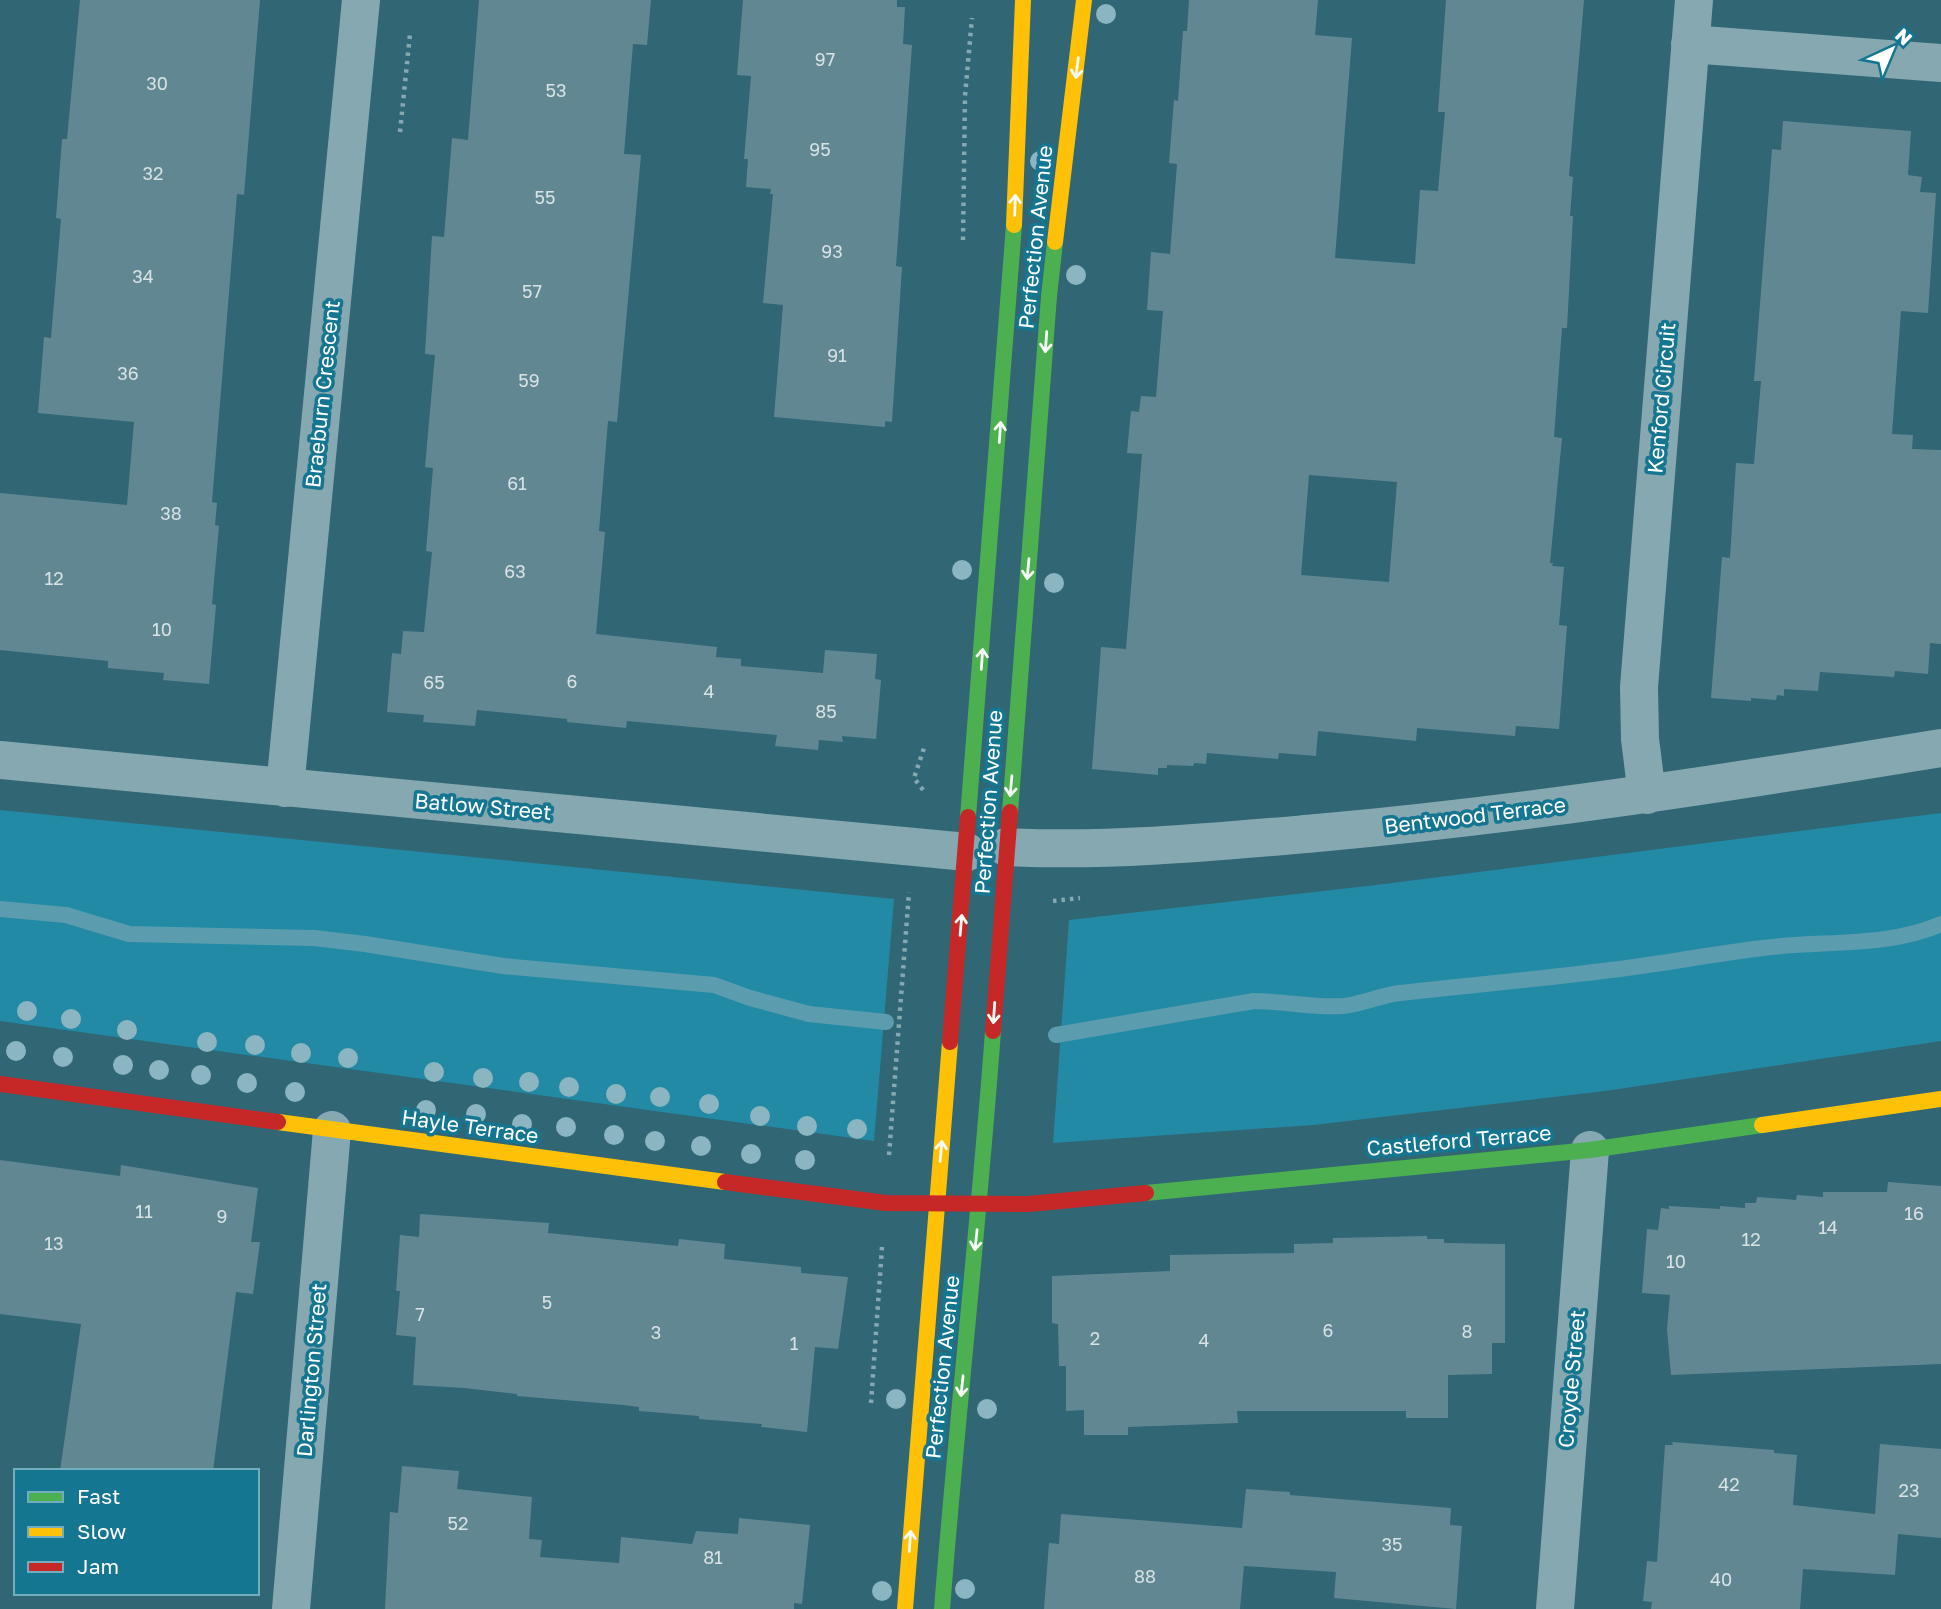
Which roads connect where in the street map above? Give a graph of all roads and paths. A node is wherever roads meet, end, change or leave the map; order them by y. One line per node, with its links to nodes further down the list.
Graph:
1 (361, 0): 14 (street, Braeburn Crescent)
2 (1024, 0): 18 (street, Perfection Avenue, one-way to 2)
3 (1084, 0): 17 (street, Perfection Avenue, one-way to 17)
4 (1694, 0): 7 (street, Kenford Circuit)
5 (972, 14): 10 (path)
6 (410, 34): 9 (path)
7 (1690, 44): 8 (street); 16 (street, Kenford Circuit)
8 (1941, 63)
9 (400, 132)
10 (963, 247)
11 (924, 746): 15 (path)
12 (1941, 748): 16 (street, Bentwood Terrace)
13 (0, 760): 14 (street, Batlow Street)
14 (285, 789): 18 (street, Batlow Street)
15 (923, 789)
16 (1647, 795): 17 (street, Bentwood Terrace)
17 (1006, 847): 26 (street, Perfection Avenue, one-way to 26)
18 (967, 852): 25 (street, Perfection Avenue, one-way to 18)
19 (909, 891): 24 (path)
20 (0, 1084): 22 (street, Hayle Terrace)
21 (1941, 1099): 23 (street, Castleford Terrace)
22 (332, 1130): 25 (street, Hayle Terrace); 27 (street, Darlington Street)
23 (1590, 1150): 26 (street, Castleford Terrace); 30 (street, Croyde Street)
24 (889, 1161)
25 (936, 1205): 26 (street, Hayle Terrace); 28 (street, Perfection Avenue, one-way to 25)
26 (980, 1205): 29 (street, Perfection Avenue, one-way to 29)
27 (290, 1609)
28 (905, 1609)
29 (942, 1609)
30 (1555, 1609)

